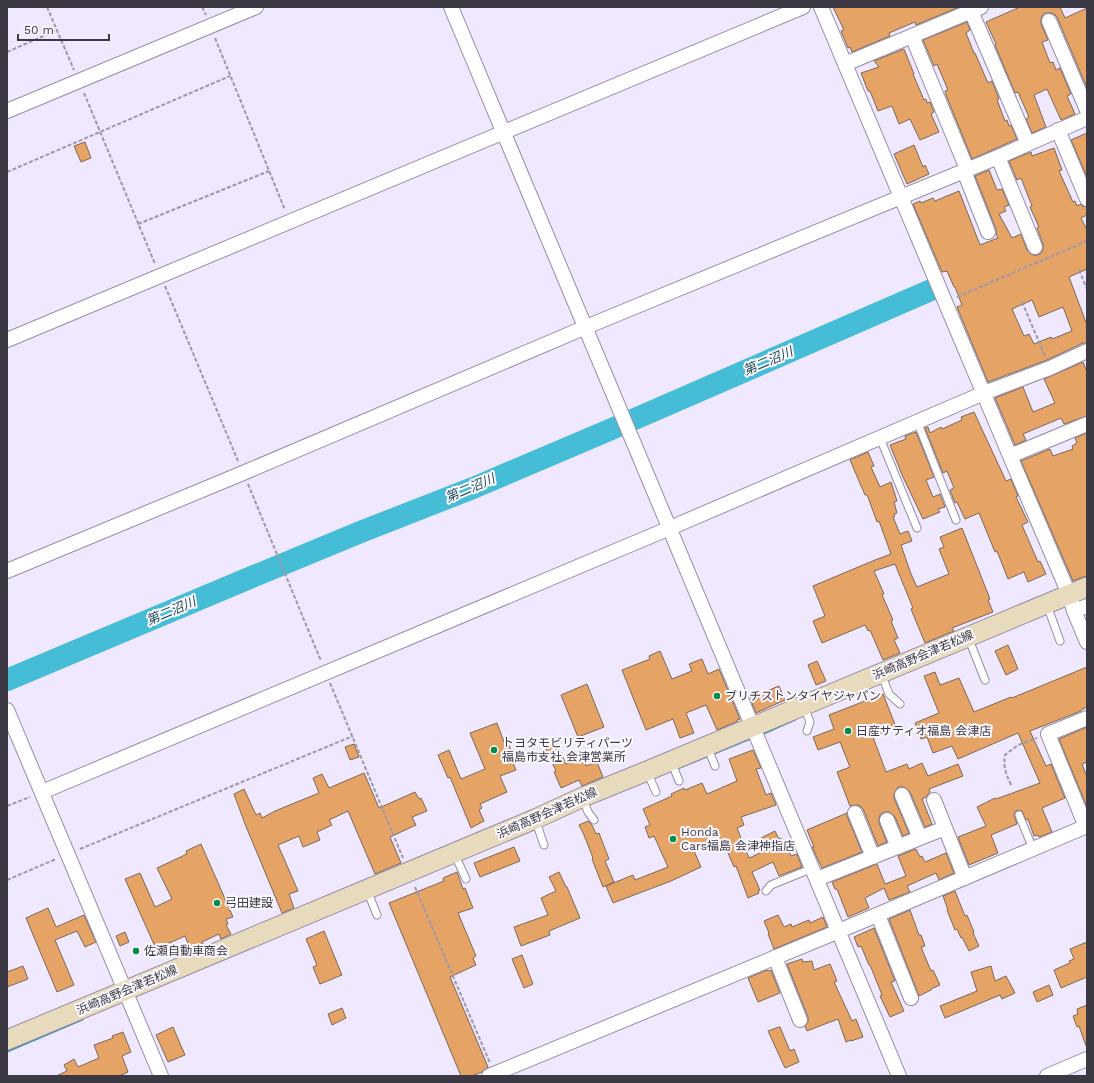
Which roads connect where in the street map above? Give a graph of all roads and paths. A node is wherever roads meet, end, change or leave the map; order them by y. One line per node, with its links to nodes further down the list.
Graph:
1 (202, 7): 8 (path)
2 (256, 7): 8 (street)
3 (451, 7): 18 (street)
4 (803, 7): 18 (street)
5 (821, 7): 12 (street)
6 (976, 9): 10 (street); 19 (street)
7 (1049, 21): 14 (street)
8 (210, 26): 13 (path); 15 (street)
9 (57, 30): 11 (path)
10 (912, 36): 12 (street); 21 (street)
11 (7, 52)
12 (845, 64): 24 (street)
13 (230, 76): 22 (path); 23 (path)
14 (1087, 110)
15 (7, 111)
16 (1087, 118): 17 (street)
17 (1058, 130): 19 (street); 25 (street)
18 (504, 132): 26 (street); 35 (street)
19 (1028, 144): 20 (street)
20 (998, 157): 21 (street); 30 (street)
21 (966, 170): 24 (street); 28 (street)
22 (269, 171): 26 (path); 27 (path)
23 (7, 172)
24 (901, 196): 33 (street); 35 (street)
25 (1087, 199)
26 (290, 222): 36 (street)
27 (138, 224)
28 (988, 232)
29 (1087, 241): 33 (path)
30 (1035, 248)
31 (1079, 270): 32 (path)
32 (1087, 289)
33 (945, 302): 39 (street)
34 (1022, 302): 38 (path)
35 (586, 326): 45 (street); 48 (street)
36 (7, 340)
37 (1087, 352): 38 (street)
38 (1050, 368): 39 (street)
39 (984, 393): 40 (street); 43 (street)
40 (917, 422): 42 (street); 44 (lane)
41 (1087, 424): 43 (street)
42 (880, 438): 45 (street); 46 (lane)
43 (1010, 456): 50 (street)
44 (956, 520)
45 (670, 528): 55 (street); 63 (street)
46 (917, 528)
47 (279, 559): 55 (path)
48 (7, 571)
49 (1087, 587): 50 (main road, 浜崎高野会津若松線)
50 (1077, 604): 51 (main road, 浜崎高野会津若松線); 53 (street)
51 (1049, 612): 52 (lane); 54 (main road, 浜崎高野会津若松線)
52 (1060, 641)
53 (1087, 642)
54 (971, 644): 56 (main road, 浜崎高野会津若松線); 57 (lane)
55 (326, 672): 65 (path); 68 (street)
56 (881, 673): 58 (lane); 60 (main road, 浜崎高野会津若松線)
57 (985, 680)
58 (900, 704)
59 (7, 710): 68 (street)
60 (807, 714): 62 (lane); 63 (main road, 浜崎高野会津若松線)
61 (1087, 718): 64 (street)
62 (807, 731)
63 (756, 733): 66 (main road, 浜崎高野会津若松線); 88 (street)
64 (1048, 734): 67 (path); 79 (street)
65 (353, 736): 85 (path); 89 (path)
66 (650, 778): 69 (lane); 72 (main road, 浜崎高野会津若松線)
67 (1011, 785)
68 (42, 792): 73 (path); 85 (street)
69 (656, 792)
70 (902, 795): 81 (street)
71 (934, 800): 80 (street)
72 (585, 804): 76 (lane); 78 (main road, 浜崎高野会津若松線)
73 (7, 806)
74 (855, 813): 86 (street)
75 (1019, 815): 84 (lane)
76 (594, 820)
77 (887, 820): 83 (street)
78 (538, 826): 82 (lane); 87 (main road, 浜崎高野会津若松線)
79 (1087, 826): 84 (street)
80 (945, 828): 81 (street); 90 (street)
81 (920, 838): 83 (street)
82 (544, 845)
83 (898, 847): 86 (street)
84 (1032, 849): 90 (street)
85 (68, 854): 92 (path); 99 (street)
86 (874, 857): 88 (street)
87 (457, 861): 89 (main road, 浜崎高野会津若松線); 91 (lane)
88 (815, 874): 93 (lane); 97 (street)
89 (411, 878): 94 (main road, 浜崎高野会津若松線); 104 (path)
90 (965, 878): 96 (street)
91 (466, 879)
92 (7, 880)
93 (766, 891)
94 (370, 898): 95 (lane); 99 (main road, 浜崎高野会津若松線)
95 (377, 915)
96 (878, 915): 97 (street); 100 (street)
97 (839, 931): 98 (street); 106 (street)
98 (775, 957): 101 (street); 104 (street)
99 (128, 997): 102 (main road, 浜崎高野会津若松線); 105 (street)
100 (911, 998)
101 (800, 1020)
102 (7, 1040)
103 (1087, 1059): 107 (street)
104 (492, 1075)
105 (160, 1076)
106 (899, 1076)
107 (1047, 1076)

